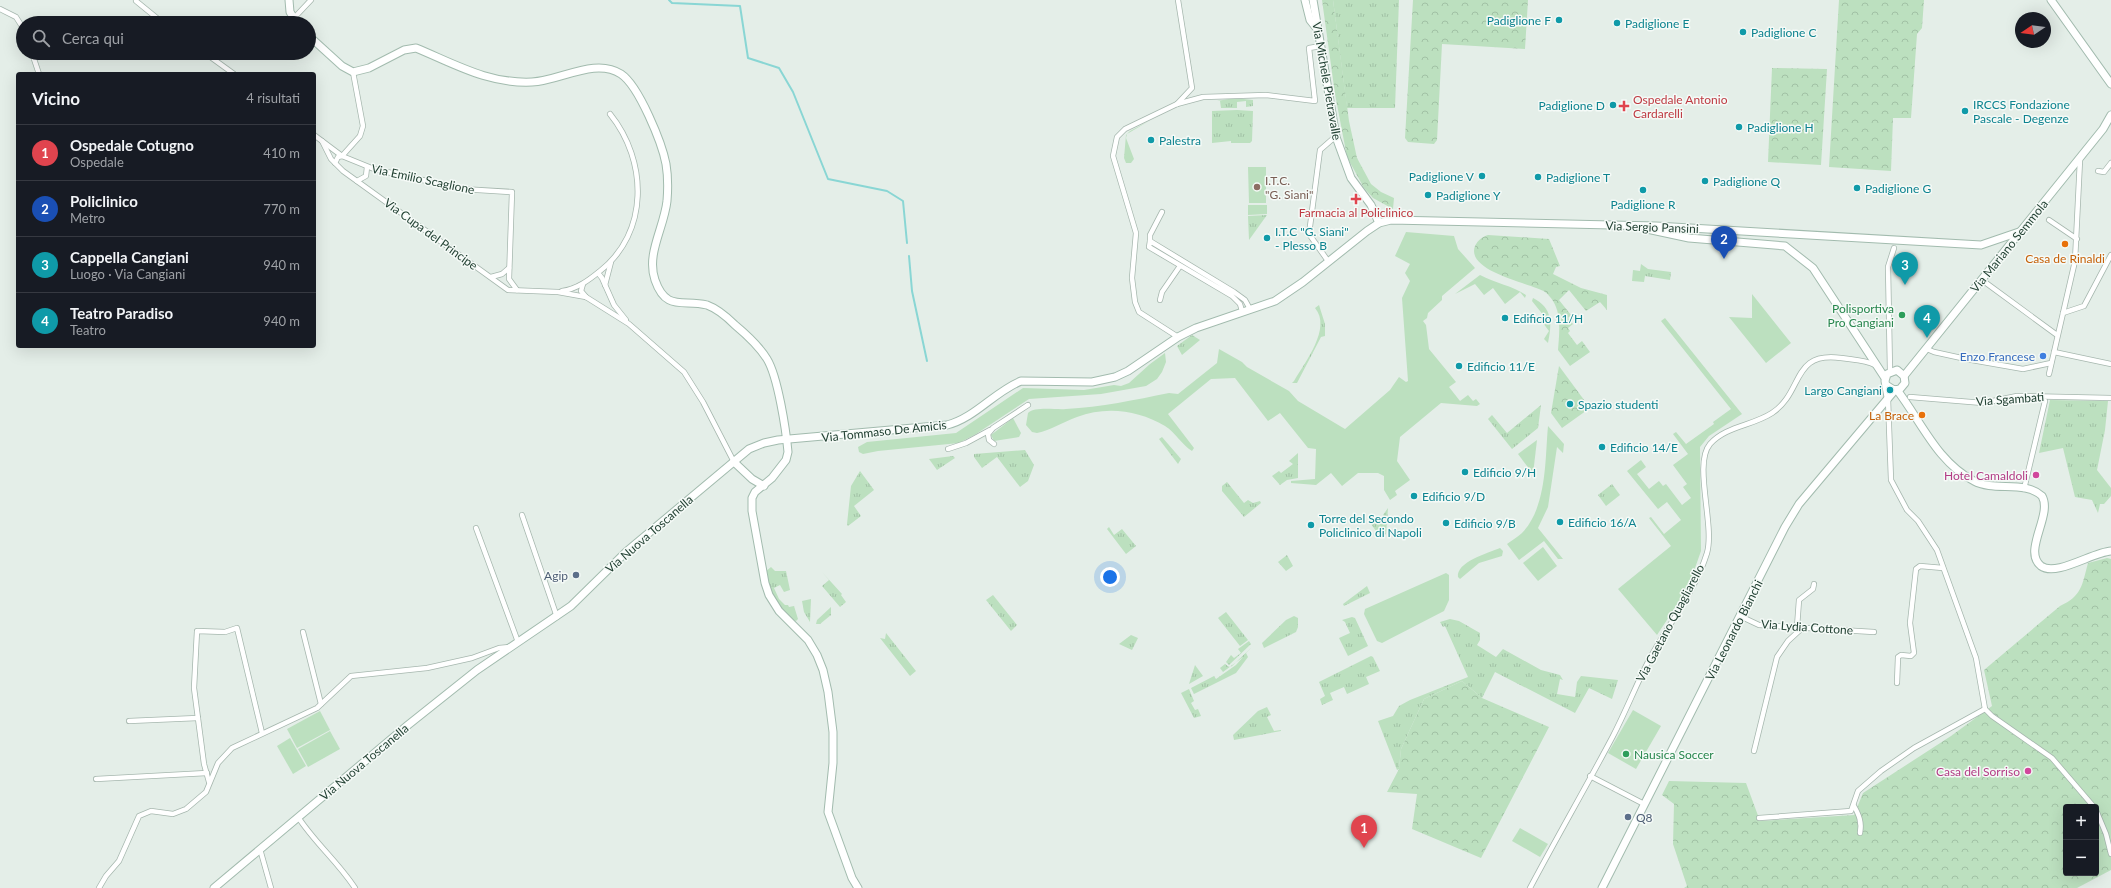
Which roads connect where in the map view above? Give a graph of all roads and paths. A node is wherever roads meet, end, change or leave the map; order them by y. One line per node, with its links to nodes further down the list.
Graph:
1 (289, 0): 10 (main road)
2 (311, 0): 11 (street)
3 (1178, 0): 22 (street)
4 (1305, 0): 13 (main road)
5 (1313, 0): 13 (main road, Via Michele Pietravalle)
6 (2052, 0): 21 (main road)
7 (136, 1): 9 (street)
8 (0, 9): 12 (street)
9 (154, 16)
10 (292, 16)
11 (299, 16)
12 (16, 17)
13 (1318, 30): 15 (main road, Via Michele Pietravalle)
14 (316, 42): 20 (main road)
15 (1321, 46): 22 (street); 25 (main road, Via Michele Pietravalle)
16 (34, 60): 18 (street)
17 (215, 60): 19 (street)
18 (37, 72)
19 (231, 72)
20 (353, 72): 28 (street); 81 (main road)
21 (2110, 81)
22 (1177, 104): 64 (street)
23 (610, 114): 44 (street, Via Cupa del Principe)
24 (2111, 115): 29 (main road, Via Mariano Semmola)
25 (1336, 136): 37 (main road, Via Michele Pietravalle); 45 (street)
26 (316, 137): 27 (street, Via Emilio Scaglione)
27 (322, 141): 28 (street, Via Emilio Scaglione); 30 (street, Via Cupa del Principe)
28 (342, 156): 30 (street); 32 (street, Via Emilio Scaglione)
29 (2080, 156): 39 (main road, Via Mariano Semmola); 40 (street)
30 (335, 163): 34 (street, Via Cupa del Principe)
31 (2111, 163): 33 (street)
32 (367, 167): 34 (street); 47 (street, Via Emilio Scaglione)
33 (2098, 171)
34 (357, 181): 49 (street, Via Cupa del Principe)
35 (1162, 212): 41 (street)
36 (2049, 220): 40 (street)
37 (1379, 223): 38 (main road, Via Sergio Pansini); 45 (main road, Via Tommaso De Amicis)
38 (1637, 227): 39 (main road, Via Sergio Pansini); 69 (main road)
39 (2019, 232): 50 (main road, Via Mariano Semmola)
40 (2077, 239): 61 (street)
41 (1150, 241): 46 (street); 58 (street)
42 (1894, 248): 70 (street)
43 (2111, 255): 61 (street)
44 (612, 260): 48 (street, Via Cupa del Principe); 52 (street)
45 (1329, 260): 58 (main road, Via Tommaso De Amicis)
46 (1180, 266): 56 (street); 60 (street)
47 (509, 268): 49 (street); 53 (street, Via Emilio Scaglione)
48 (598, 273): 51 (street, Via Cupa del Principe); 52 (street)
49 (491, 277): 53 (street, Via Cupa del Principe)
50 (1982, 280): 63 (street); 65 (main road, Via Mariano Semmola)
51 (583, 284): 54 (street, Via Cupa del Principe); 55 (street)
52 (605, 286): 57 (street)
53 (517, 290): 54 (street, Via Cupa del Principe)
54 (558, 292): 55 (street, Via Cupa del Principe)
55 (586, 297): 59 (street, Via Cupa del Principe)
56 (1160, 300)
57 (614, 305): 59 (street); 62 (street)
58 (1250, 308): 60 (main road, Via Tommaso De Amicis)
59 (608, 310): 62 (street, Via Cupa del Principe)
60 (1242, 311): 64 (main road, Via Tommaso De Amicis)
61 (2063, 313): 63 (street)
62 (629, 324): 84 (street, Via Cupa del Principe)
63 (2057, 335): 66 (street)
64 (1178, 337): 81 (main road, Via Tommaso De Amicis)
65 (1927, 349): 67 (street); 72 (main road, Via Mariano Semmola)
66 (2054, 352): 67 (street); 68 (street)
67 (2052, 363): 71 (street)
68 (2111, 364)
69 (1879, 366): 73 (main road); 109 (street, Via Gaetano Quagliarello)
70 (1890, 371): 72 (main road); 73 (main road)
71 (2049, 374)
72 (1904, 376): 74 (main road)
73 (1885, 381): 74 (main road); 75 (main road)
74 (1898, 389): 75 (main road, Via Leonardo Bianchi); 77 (main road)
75 (1888, 397): 92 (street); 95 (main road, Via Leonardo Bianchi)
76 (2111, 398): 77 (street, Via Sgambati)
77 (1907, 399): 87 (main road)
78 (2045, 401): 87 (street)
79 (1028, 405): 80 (street)
80 (993, 428): 82 (street); 83 (street)
81 (787, 439): 84 (main road, Via Nuova Toscanella); 86 (main road)
82 (994, 444)
83 (948, 449)
84 (734, 462): 85 (main road); 94 (main road, Via Nuova Toscanella)
85 (752, 479): 86 (main road); 88 (street)
86 (764, 486): 88 (main road)
87 (2024, 489): 91 (main road)
88 (755, 492): 125 (main road)
89 (522, 515): 94 (street)
90 (476, 528): 99 (street)
91 (2111, 551)
92 (1943, 568): 101 (street); 103 (street)
93 (1814, 584): 96 (street)
94 (557, 617): 99 (main road, Via Nuova Toscanella)
95 (1742, 617): 96 (street, Via Lydia Cottone); 112 (main road, Via Leonardo Bianchi)
96 (1799, 628): 98 (street, Via Lydia Cottone); 107 (street)
97 (303, 632): 102 (street)
98 (1874, 632)
99 (518, 642): 100 (main road, Via Nuova Toscanella)
100 (510, 647): 102 (street); 115 (main road, Via Nuova Toscanella)
101 (1897, 683)
102 (321, 704): 106 (street)
103 (1985, 709): 113 (street); 114 (street)
104 (198, 718): 105 (street); 106 (street); 108 (street)
105 (129, 721)
106 (262, 733): 111 (street)
107 (1754, 751)
108 (207, 774): 110 (street); 111 (street)
109 (1590, 776): 112 (street); 126 (street, Via Gaetano Quagliarello)
110 (96, 779)
111 (210, 782): 121 (street)
112 (1644, 804): 127 (main road, Via Leonardo Bianchi)
113 (2091, 804)
114 (1854, 806): 117 (street); 118 (street)
115 (298, 817): 119 (main road, Via Nuova Toscanella); 124 (street)
116 (2099, 817): 120 (street)
117 (1760, 818)
118 (1860, 833)
119 (260, 849): 122 (main road, Via Nuova Toscanella); 123 (street)
120 (2111, 854)
121 (99, 888)
122 (214, 888)
123 (272, 888)
124 (355, 888)
125 (858, 888)
126 (1530, 888)
127 (1602, 888)

